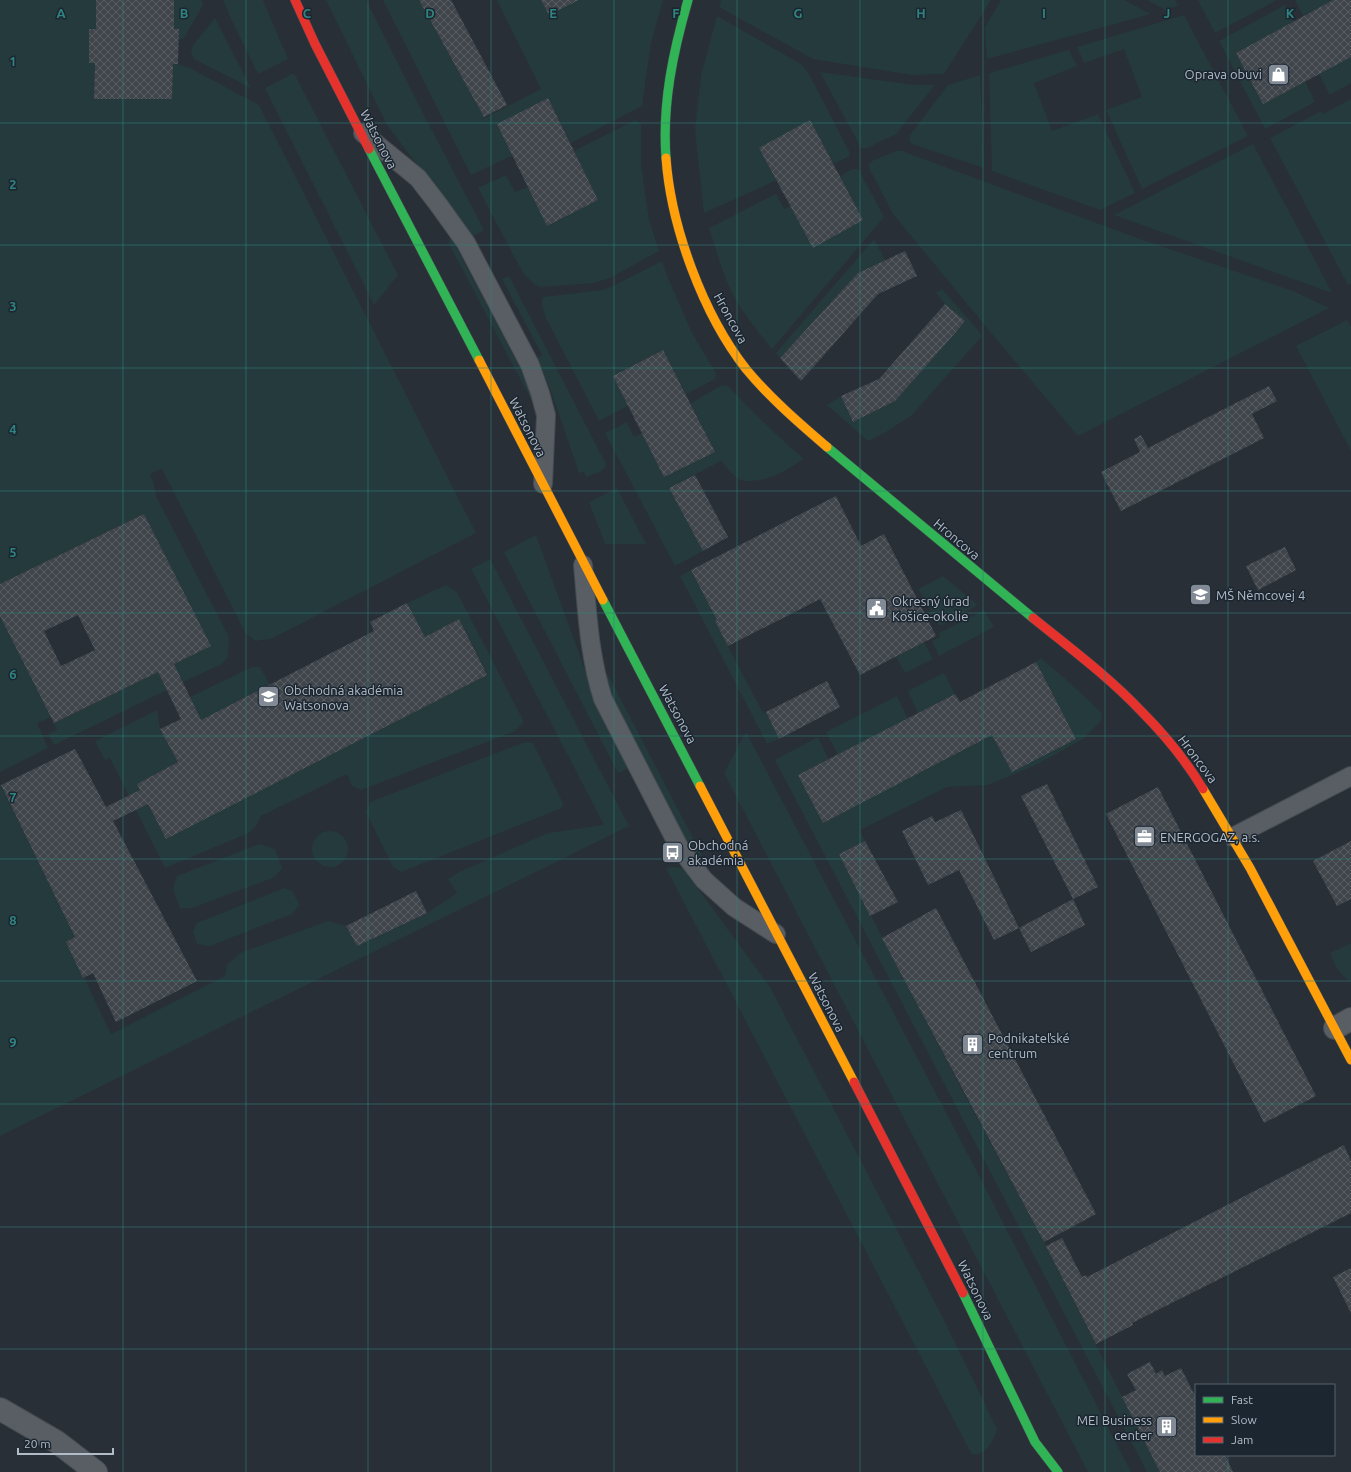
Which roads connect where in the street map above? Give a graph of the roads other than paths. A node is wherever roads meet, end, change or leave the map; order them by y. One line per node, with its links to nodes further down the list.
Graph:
1 (295, 0): 3 (street, Watsonova)
2 (688, 0): 7 (street, Hroncova)
3 (360, 130): 4 (street, Watsonova); 4 (lane)
4 (543, 484): 5 (street, Watsonova)
5 (583, 562): 8 (street, Watsonova); 8 (lane)
6 (1351, 776): 7 (lane)
7 (1233, 837): 9 (street, Hroncova)
8 (776, 934): 12 (street, Watsonova)
9 (1343, 1024): 10 (street, Hroncova)
10 (1351, 1060)
11 (0, 1409): 14 (street)
12 (1035, 1442): 13 (street, Watsonova); 15 (street, Watsonova)
13 (1040, 1464)
14 (96, 1472)
15 (1058, 1472)

